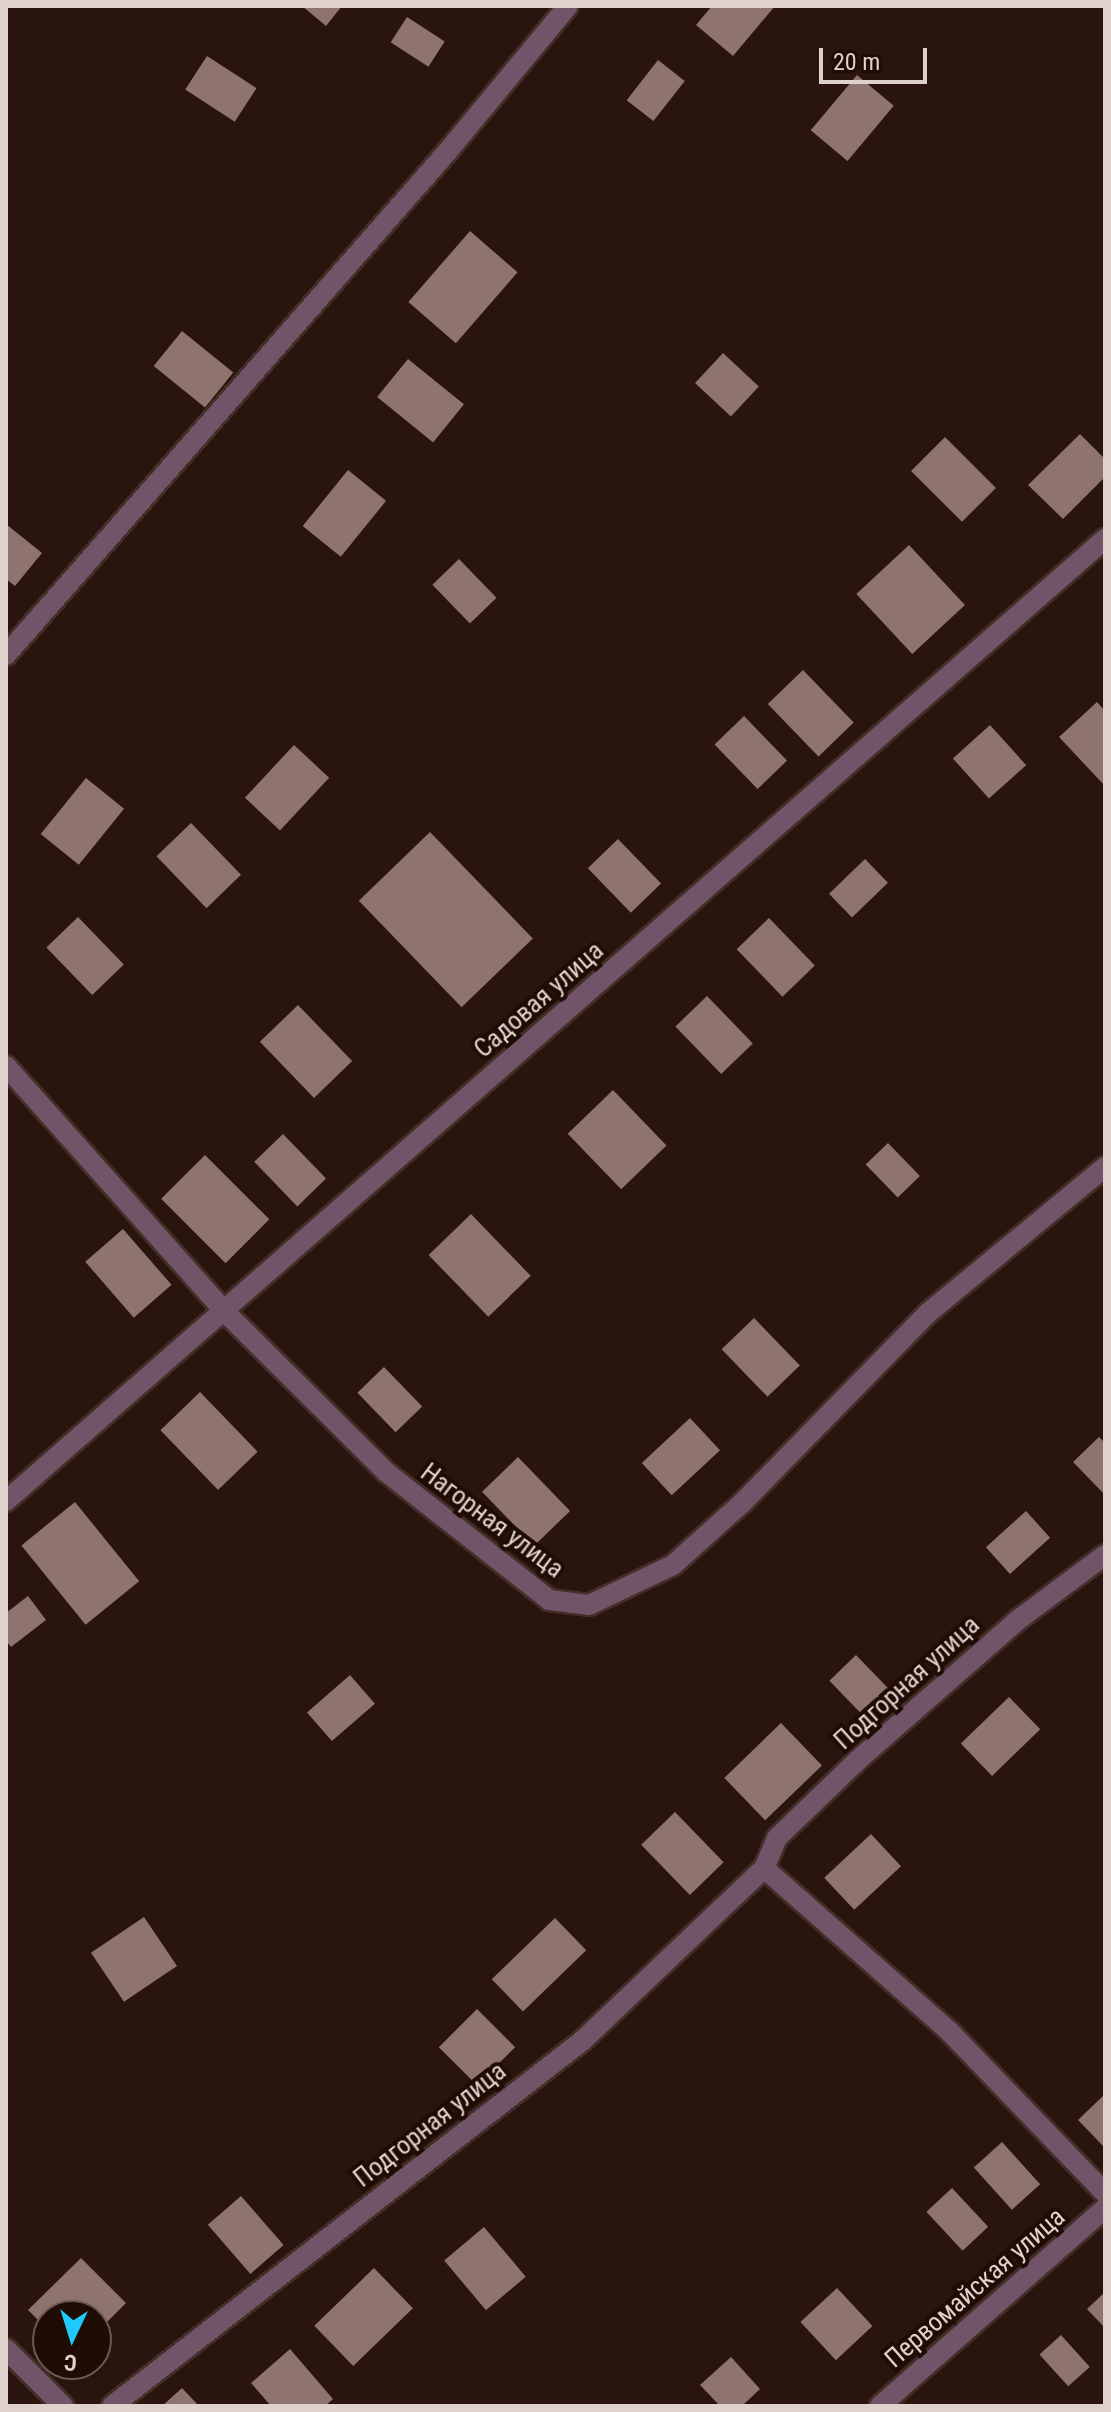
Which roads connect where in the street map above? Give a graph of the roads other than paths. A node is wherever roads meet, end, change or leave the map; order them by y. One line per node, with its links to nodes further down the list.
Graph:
1 (568, 6): 3 (street)
2 (1105, 539): 6 (street, Садовая улица)
3 (6, 655)
4 (6, 1066): 6 (street, Нагорная улица)
5 (1105, 1167): 6 (street, Нагорная улица)
6 (225, 1312): 7 (street, Садовая улица)
7 (6, 1501)
8 (1105, 1555): 9 (street, Подгорная улица)
9 (764, 1868): 10 (street); 14 (street, Подгорная улица)
10 (1105, 2193)
11 (1105, 2208): 15 (street, Первомайская улица)
12 (6, 2349): 13 (street)
13 (63, 2406)
14 (112, 2406)
15 (880, 2406)

